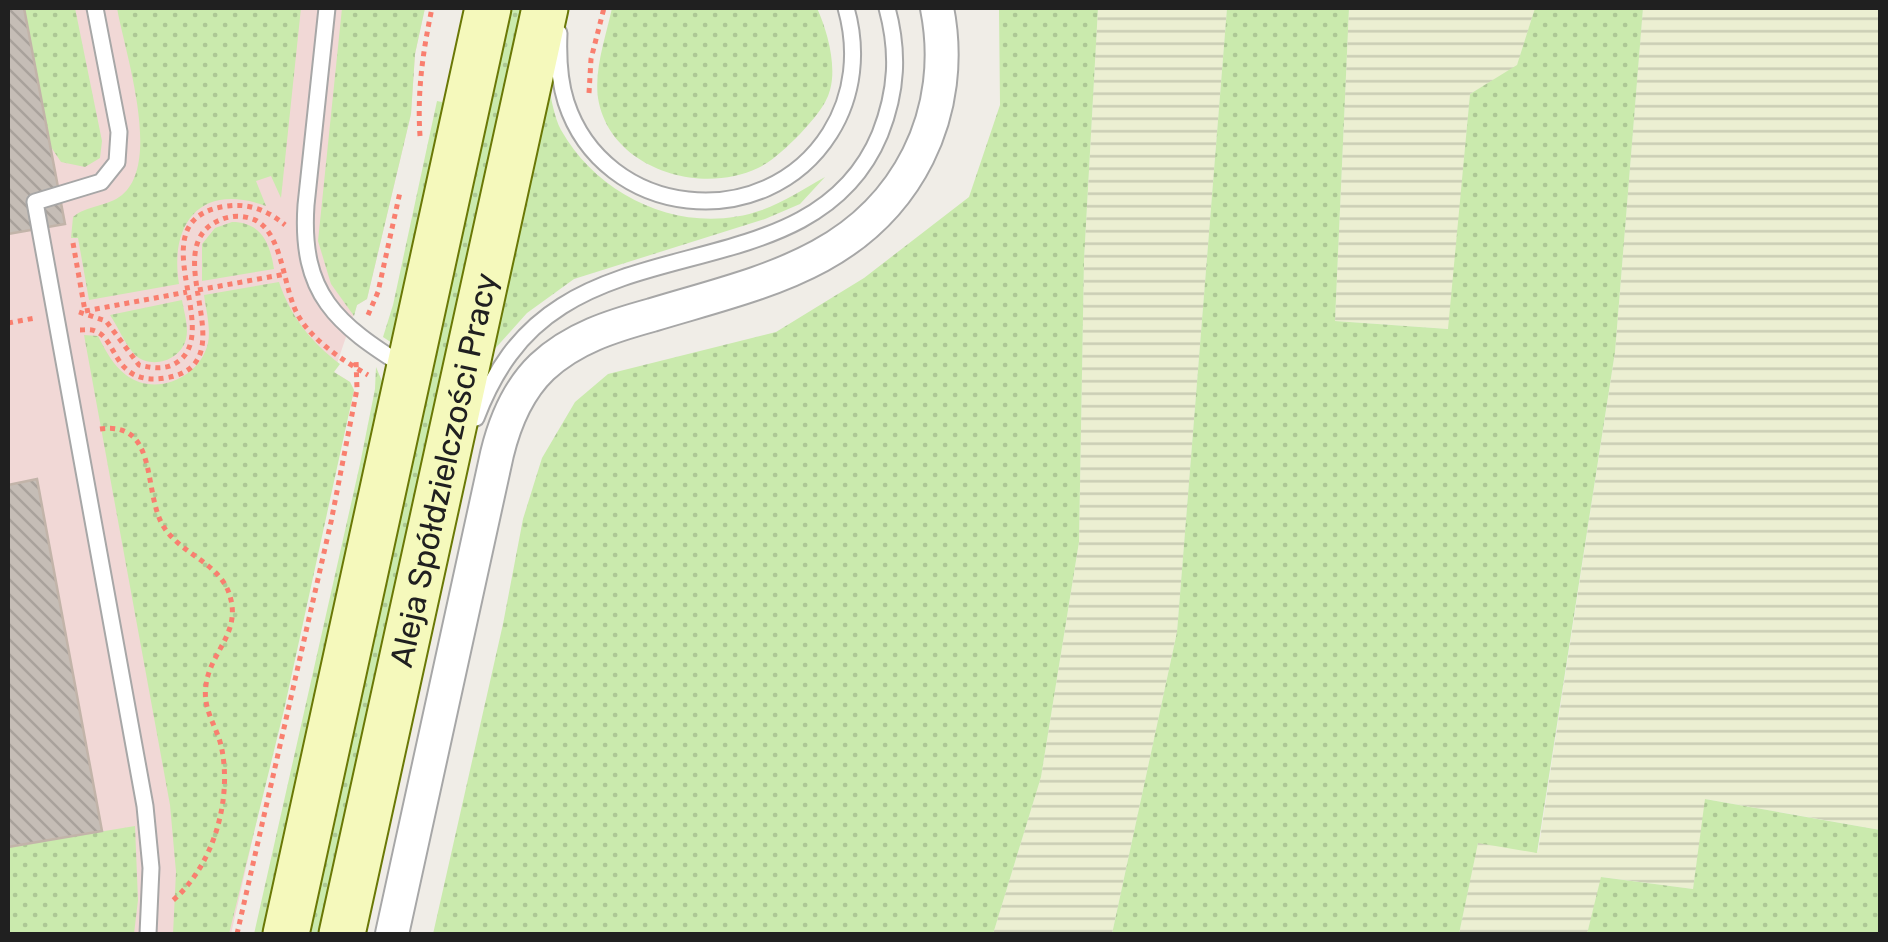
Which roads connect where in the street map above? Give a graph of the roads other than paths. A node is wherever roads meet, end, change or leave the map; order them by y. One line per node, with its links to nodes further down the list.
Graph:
1 (96, 8): 11 (lane)
2 (327, 8): 9 (lane)
3 (488, 8): 9 (main road, Aleja Spółdzielczości Pracy)
4 (545, 8): 10 (main road, Aleja Spółdzielczości Pracy)
5 (560, 8): 6 (lane)
6 (846, 8)
7 (886, 8): 10 (lane)
8 (936, 8): 14 (street)
9 (389, 373): 12 (main road, Aleja Spółdzielczości Pracy)
10 (431, 528): 13 (main road, Aleja Spółdzielczości Pracy)
11 (148, 934)
12 (286, 934)
13 (342, 934)
14 (392, 934)

